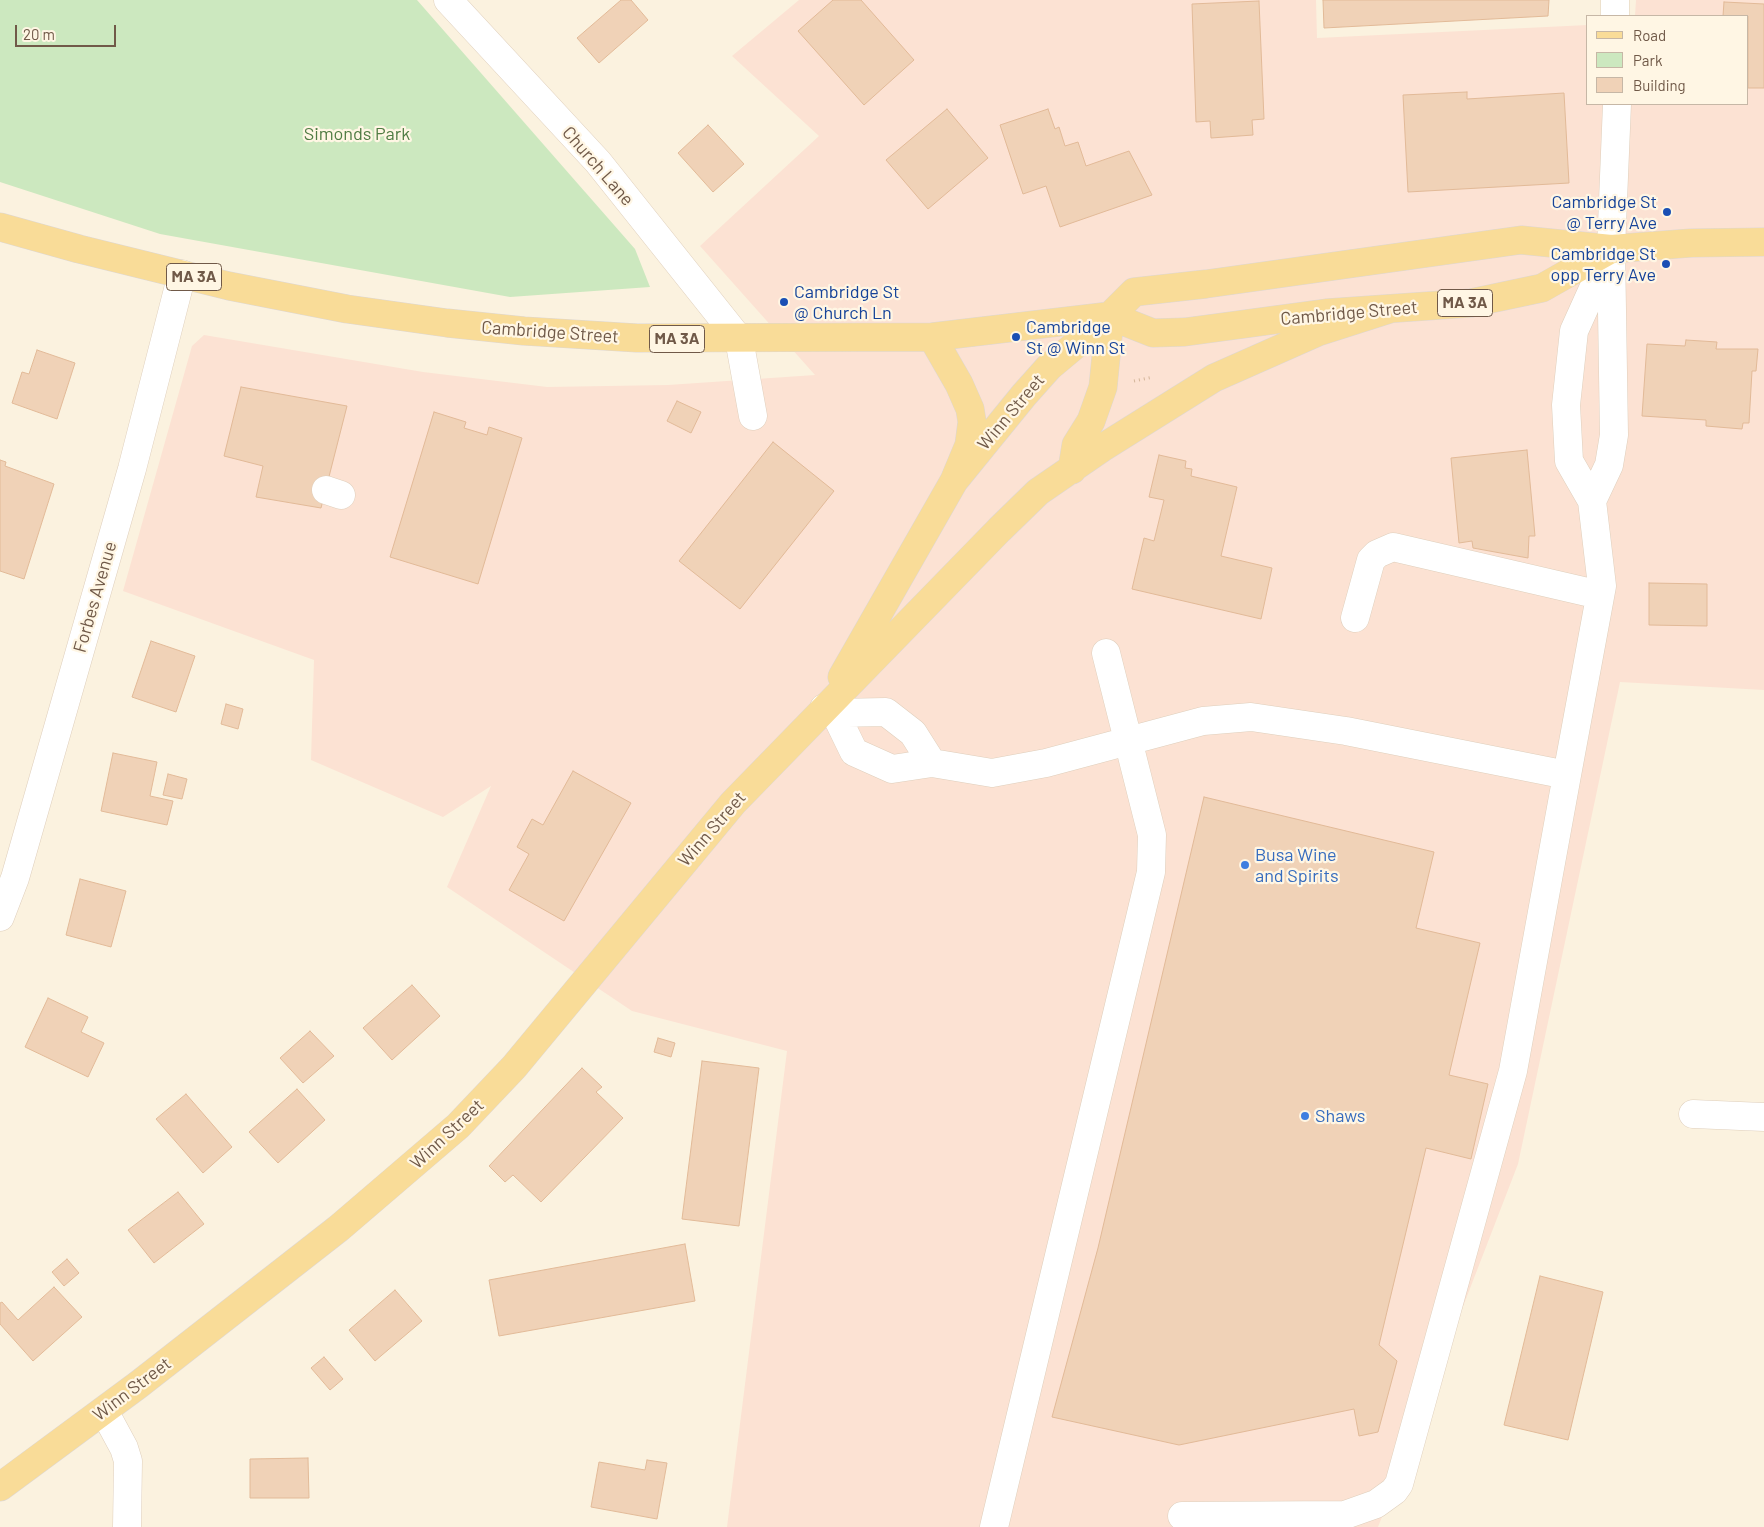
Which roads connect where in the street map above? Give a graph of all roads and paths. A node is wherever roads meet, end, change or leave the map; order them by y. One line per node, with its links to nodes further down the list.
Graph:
1 (448, 0): 12 (street, Church Lane)
2 (1615, 0): 3 (street)
3 (1616, 15)
4 (1617, 105): 7 (street)
5 (0, 227): 8 (main road, Cambridge Street / MA 3A)
6 (1764, 242): 7 (main road, Cambridge Street / MA 3A)
7 (1611, 249): 9 (main road, Cambridge Street / MA 3A); 10 (main road, Cambridge Street / MA 3A); 18 (street); 18 (street)
8 (182, 274): 12 (main road, Cambridge Street / MA 3A); 26 (street, Forbes Avenue)
9 (1390, 309): 10 (main road, Cambridge Street / MA 3A); 16 (main road, Winn Street)
10 (1110, 316): 11 (main road, Cambridge Street / MA 3A); 16 (main road); 17 (main road, Winn Street)
11 (932, 337): 12 (main road, Cambridge Street / MA 3A); 17 (main road, Winn Street)
12 (739, 339): 15 (street)
13 (1158, 376): 14 (path)
14 (1133, 382)
15 (753, 416)
16 (1072, 470): 22 (main road, Winn Street)
17 (954, 481): 22 (main road, Winn Street)
18 (1592, 501): 19 (street)
19 (1600, 595): 20 (street); 25 (street)
20 (1355, 618)
21 (1106, 652): 23 (street)
22 (829, 710): 24 (street); 24 (street); 30 (main road, Winn Street)
23 (1128, 741): 24 (street); 25 (street); 34 (street)
24 (932, 763)
25 (1567, 775): 32 (street)
26 (8, 874): 27 (street, Forbes Avenue)
27 (0, 917)
28 (1693, 1114): 29 (street)
29 (1764, 1117)
30 (104, 1410): 31 (main road, Winn Street); 33 (street)
31 (0, 1487)
32 (1182, 1516)
33 (127, 1527)
34 (994, 1527)

